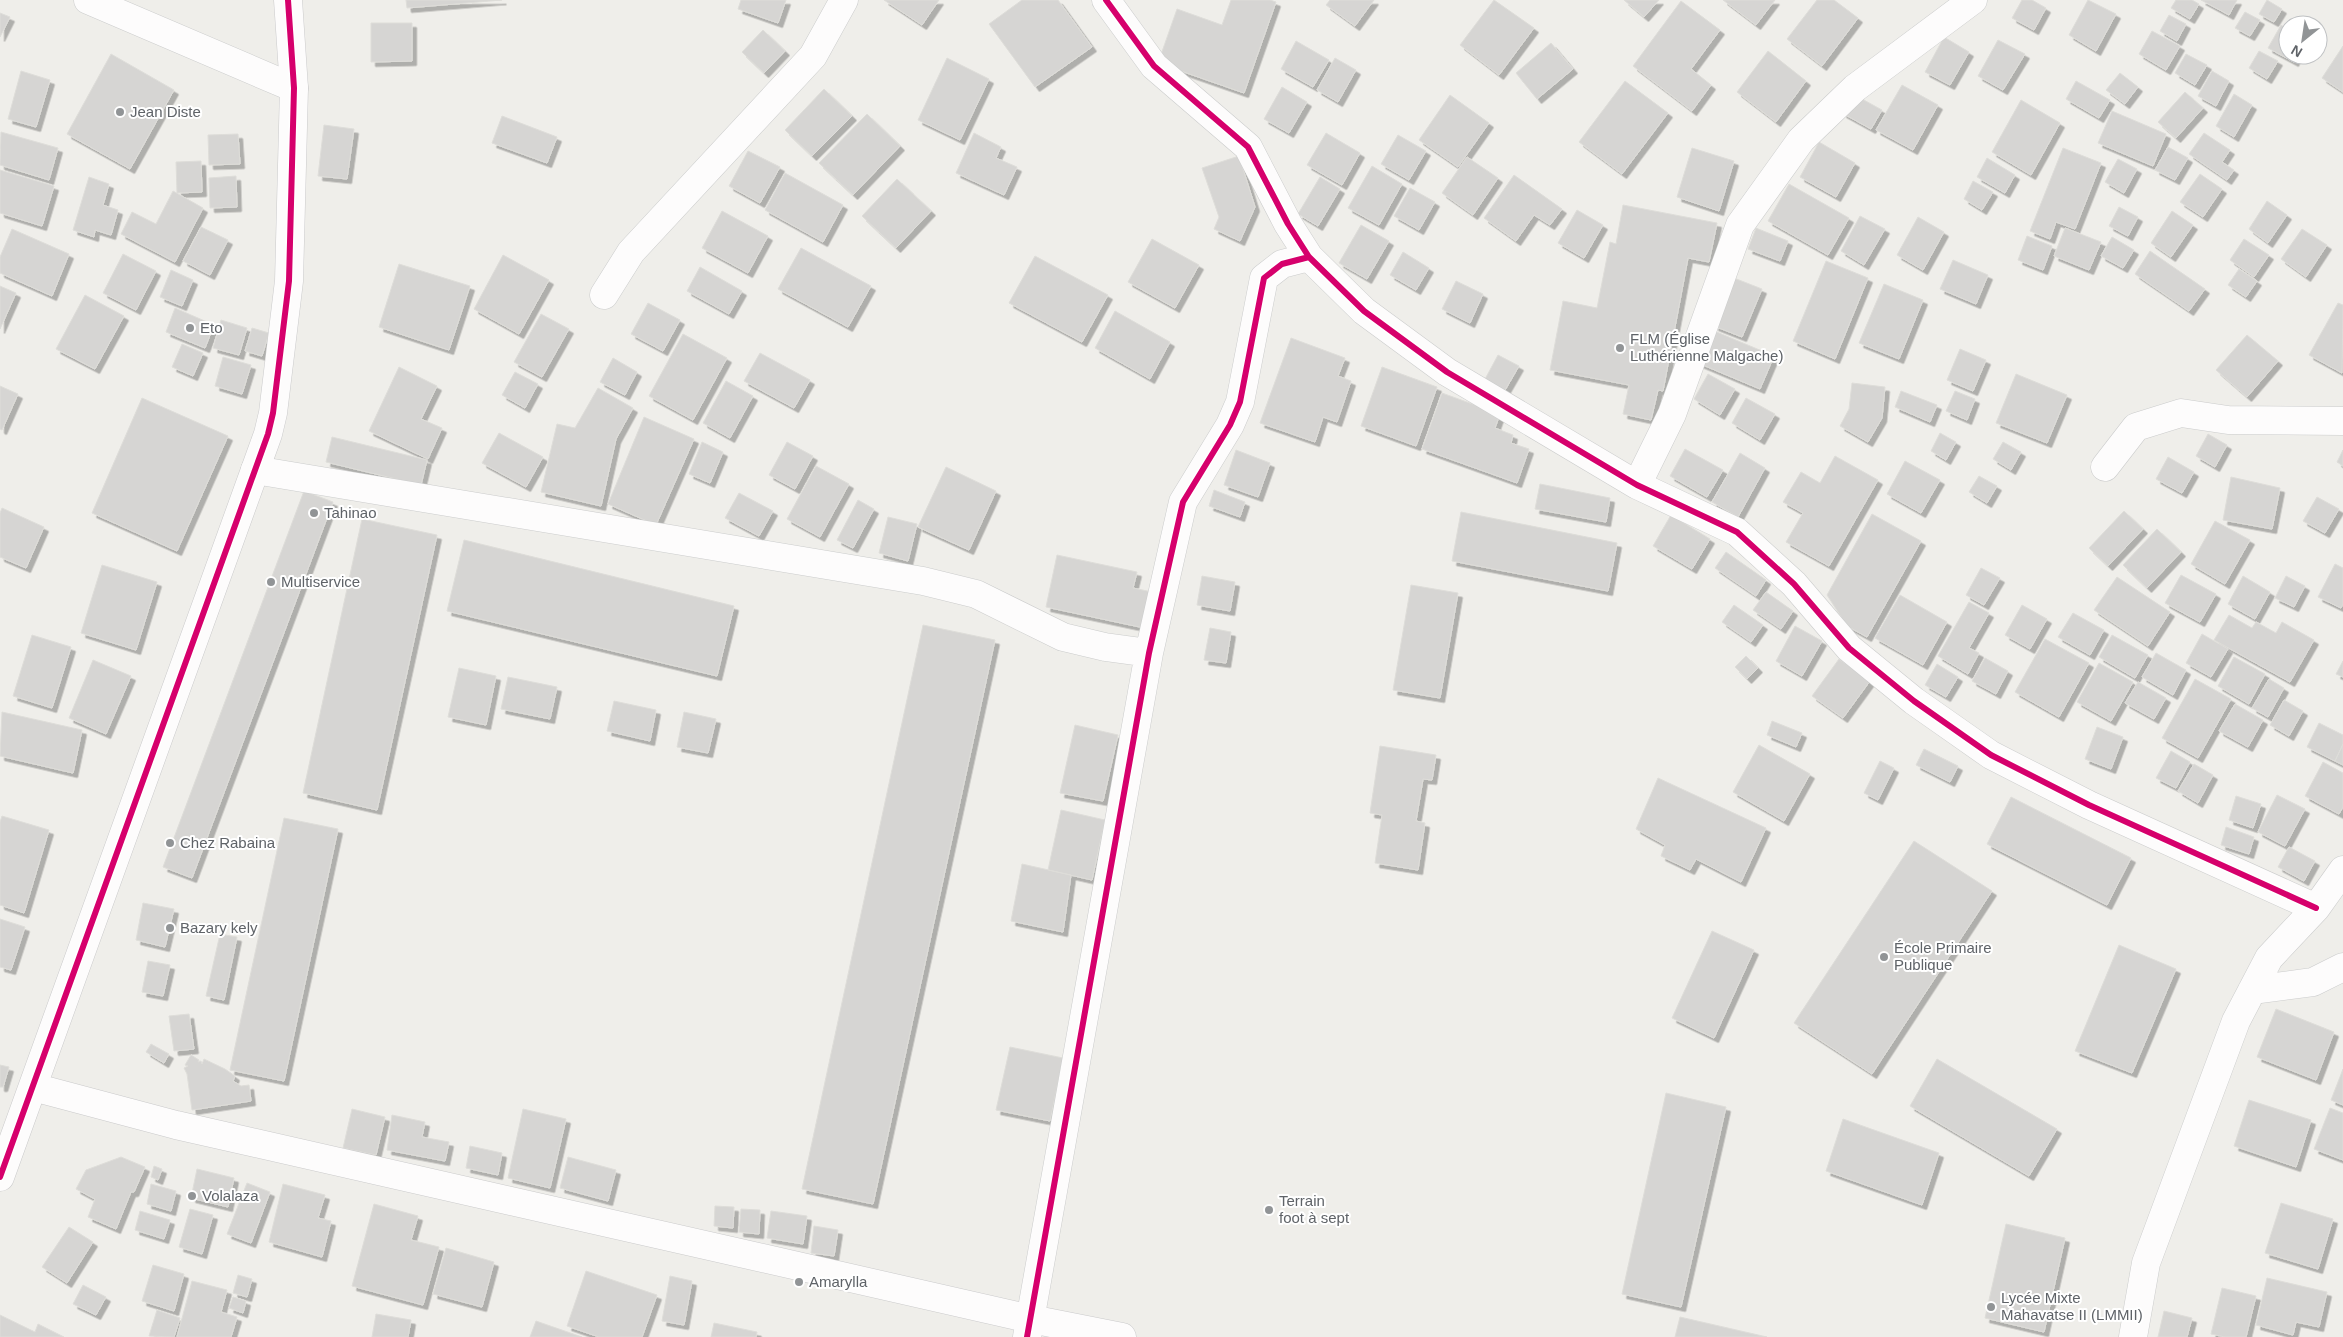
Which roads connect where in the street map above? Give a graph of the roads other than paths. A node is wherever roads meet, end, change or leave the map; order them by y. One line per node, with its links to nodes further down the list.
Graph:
1 (88, 0): 6 (street)
2 (288, 0): 6 (street)
3 (844, 0): 8 (street)
4 (1106, 0): 7 (street)
5 (1973, 0): 12 (street)
6 (294, 88): 11 (street)
7 (1309, 257): 12 (street); 13 (street)
8 (604, 295)
9 (2343, 421): 10 (street)
10 (2105, 467)
11 (255, 470): 13 (street); 18 (street)
12 (1637, 485): 15 (street)
13 (1149, 653): 20 (street)
14 (2343, 870): 15 (street)
15 (2316, 908): 17 (street)
16 (2343, 967): 17 (street)
17 (2252, 990): 22 (street)
18 (33, 1087): 19 (street); 20 (street)
19 (0, 1178)
20 (1029, 1328): 21 (street)
21 (1122, 1337)
22 (2133, 1337)

